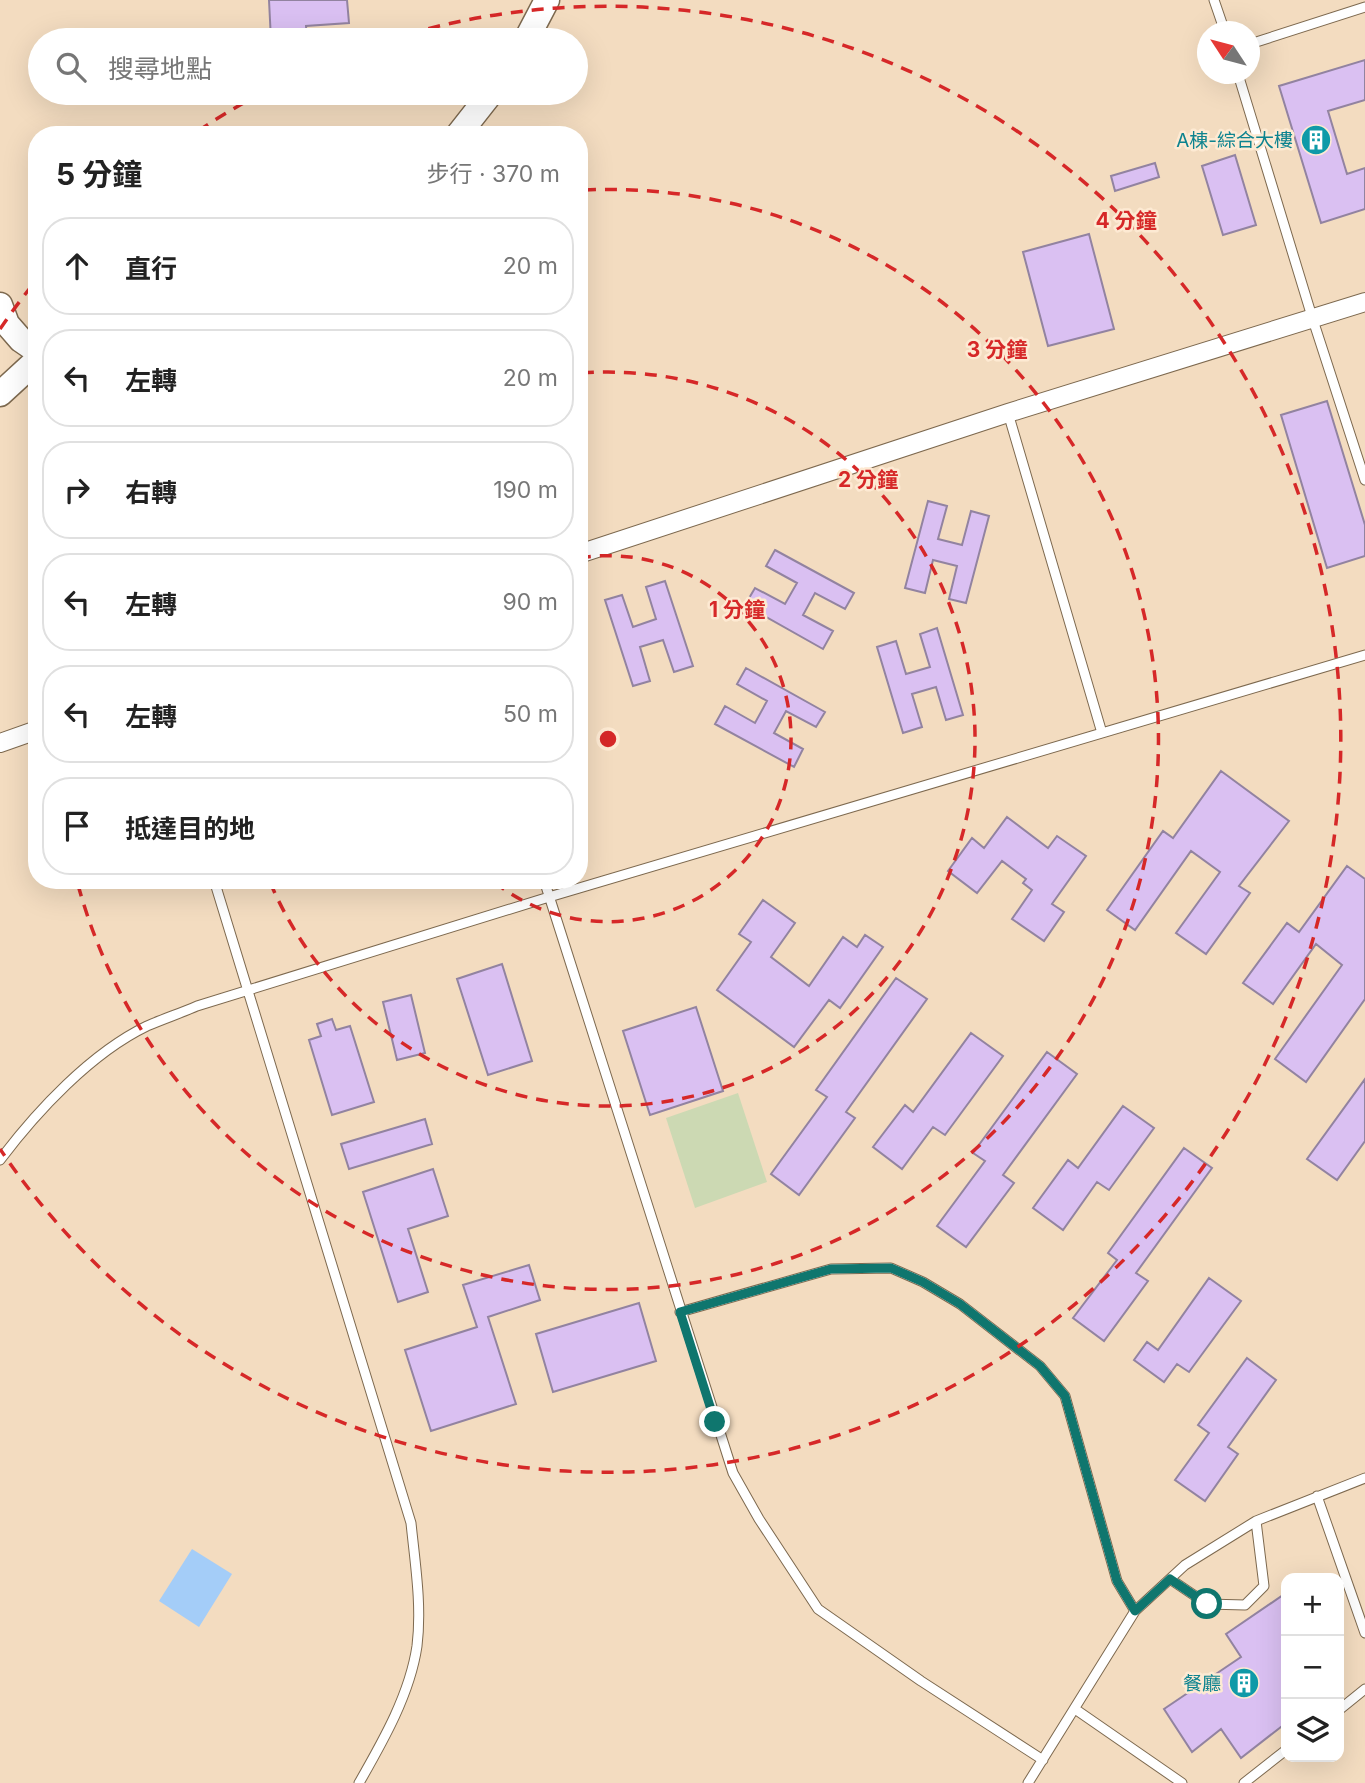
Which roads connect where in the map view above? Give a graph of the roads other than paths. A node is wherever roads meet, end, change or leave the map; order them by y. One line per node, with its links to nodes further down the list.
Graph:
1 (547, 0): 5 (street)
2 (1214, 0): 4 (lane)
3 (1365, 7): 6 (lane)
4 (1221, 21)
5 (532, 28)
6 (1260, 41)
7 (1241, 84): 12 (lane)
8 (482, 105): 9 (street)
9 (465, 126)
10 (1365, 302): 12 (street)
11 (0, 305): 13 (street)
12 (1313, 320): 16 (street); 17 (lane)
13 (28, 345)
14 (28, 368): 15 (street)
15 (0, 394)
16 (1008, 413): 18 (street); 21 (lane)
17 (1365, 480)
18 (588, 551)
19 (1365, 655): 21 (lane)
20 (28, 733): 22 (street)
21 (1102, 733): 23 (lane)
22 (0, 743)
23 (588, 885)
24 (217, 889): 28 (lane)
25 (547, 889): 27 (lane)
26 (576, 889): 27 (lane)
27 (549, 897): 28 (lane); 30 (lane)
28 (249, 991): 29 (lane); 42 (lane)
29 (0, 1160)
30 (680, 1312): 35 (lane); 41 (lane)
31 (1365, 1478): 32 (lane)
32 (1317, 1496): 33 (lane); 36 (lane)
33 (1256, 1521): 34 (lane); 34 (lane)
34 (1170, 1579): 35 (lane)
35 (1135, 1611): 39 (lane)
36 (1365, 1633)
37 (1365, 1689): 38 (lane)
38 (1344, 1706)
39 (1075, 1709): 41 (lane); 44 (lane)
40 (1281, 1754): 45 (lane)
41 (1043, 1760): 43 (lane)
42 (359, 1783)
43 (1028, 1783)
44 (1182, 1783)
45 (1244, 1783)

